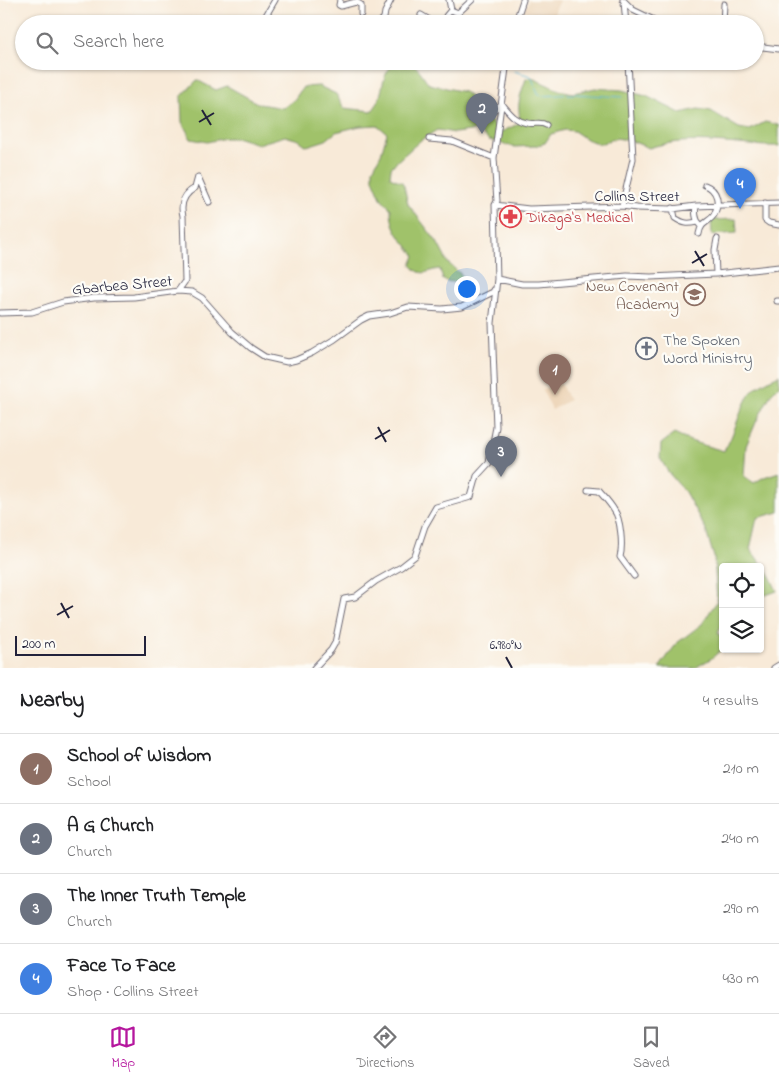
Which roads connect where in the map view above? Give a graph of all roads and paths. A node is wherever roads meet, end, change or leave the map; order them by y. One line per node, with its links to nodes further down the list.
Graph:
1 (275, 0): 12 (street)
2 (340, 0): 11 (street)
3 (391, 0): 13 (street)
4 (449, 0): 9 (street)
5 (472, 0): 10 (street)
6 (523, 0): 15 (street)
7 (624, 0): 16 (street); 17 (street)
8 (724, 4): 18 (street)
9 (451, 10): 10 (street); 14 (street)
10 (458, 13)
11 (361, 14)
12 (266, 15)
13 (384, 15)
14 (447, 15)
15 (518, 15)
16 (625, 15)
17 (643, 15)
18 (723, 15)
19 (764, 48): 20 (street)
20 (779, 50)
21 (506, 70): 23 (street)
22 (628, 70): 34 (street)
23 (502, 104): 24 (street); 25 (street); 27 (street)
24 (470, 118)
25 (546, 125)
26 (429, 139): 27 (street)
27 (494, 158): 32 (street)
28 (705, 184): 33 (street)
29 (208, 202): 44 (street)
30 (765, 203): 31 (street, Collins Street); 33 (street, Collins Street); 38 (street)
31 (779, 204)
32 (495, 205): 34 (street, Collins Street); 43 (street)
33 (718, 205): 35 (street, Collins Street); 37 (street)
34 (622, 206): 36 (street, Collins Street)
35 (696, 206): 36 (street, Collins Street); 37 (street)
36 (673, 208): 37 (street)
37 (700, 224): 39 (street)
38 (779, 225)
39 (700, 234)
40 (717, 238): 42 (street)
41 (779, 267): 42 (street)
42 (716, 274): 43 (street)
43 (496, 280): 44 (street, Gbarbea Street); 49 (street)
44 (178, 291): 45 (street, Gbarbea Street)
45 (0, 313)
46 (588, 490): 47 (street)
47 (634, 576)
48 (779, 665): 50 (street)
49 (314, 668)
50 (774, 668)

